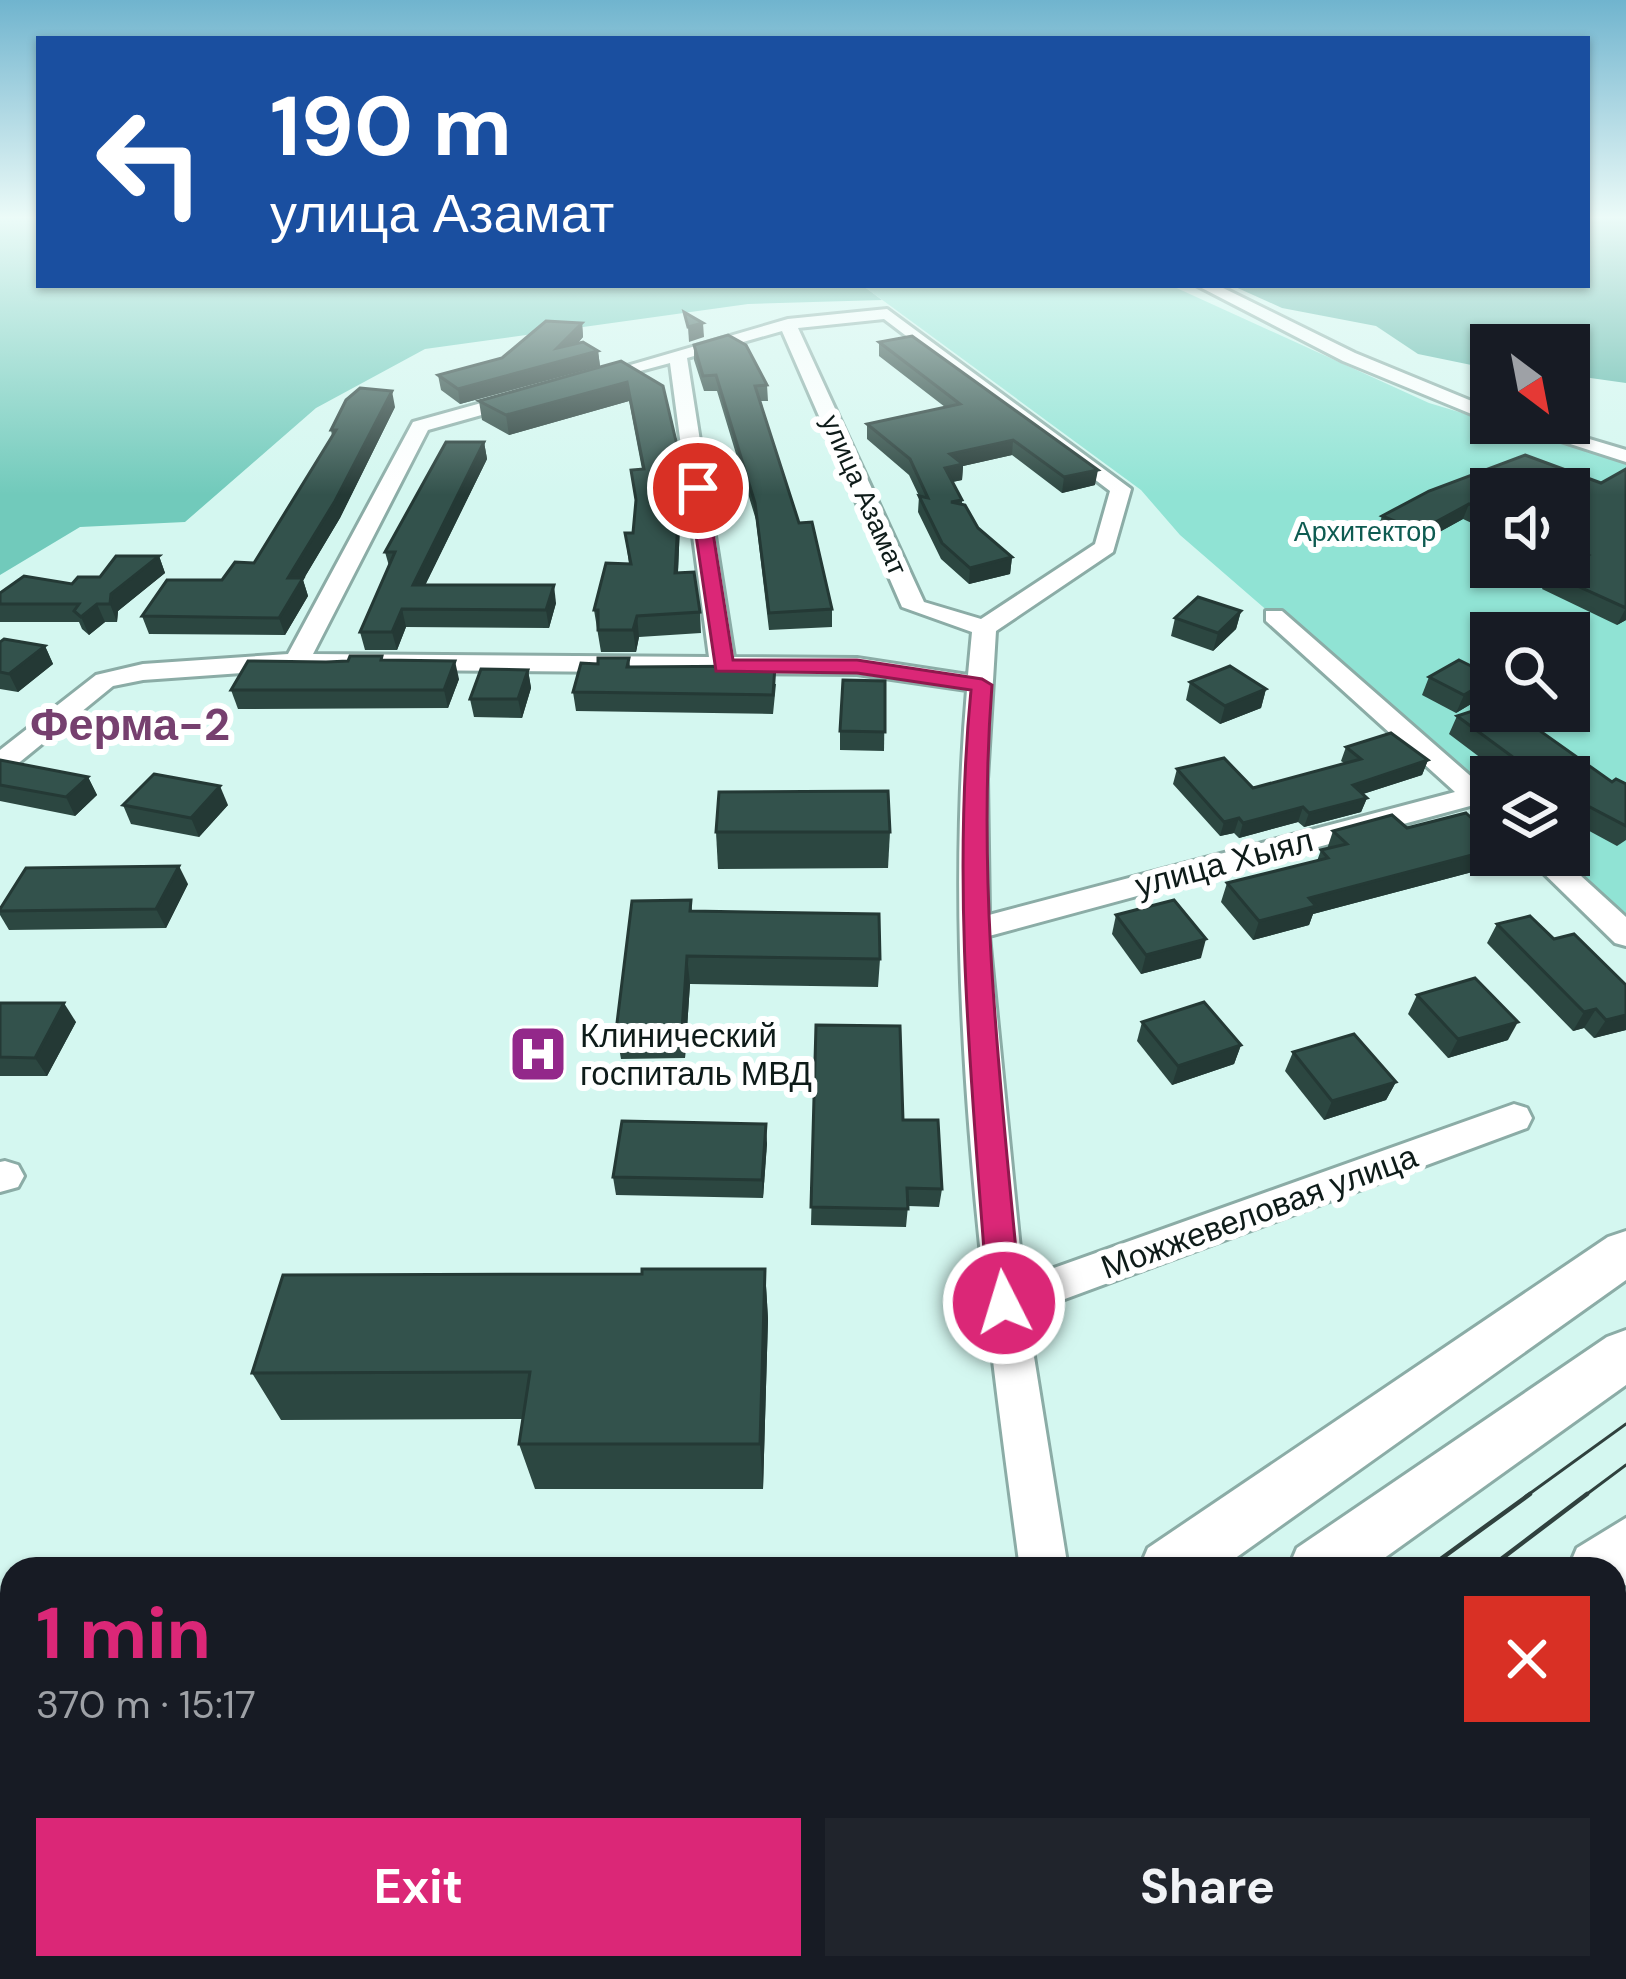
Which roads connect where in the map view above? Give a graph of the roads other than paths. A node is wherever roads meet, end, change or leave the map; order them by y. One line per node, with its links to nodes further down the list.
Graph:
1 (1255, 310): 6 (street)
2 (788, 324): 3 (street); 10 (street, улица Азамат); 10 (street)
3 (678, 355): 4 (street); 12 (street)
4 (570, 384)
5 (549, 390): 11 (street)
6 (1470, 407)
7 (1586, 444): 8 (street)
8 (1626, 456)
9 (1274, 616): 15 (street, улица Хыял)
10 (984, 628): 13 (street)
11 (297, 661): 12 (street); 14 (street)
12 (723, 667): 13 (street)
13 (982, 685): 18 (street)
14 (0, 764)
15 (1470, 790)
16 (1470, 805): 18 (street, улица Хыял)
17 (1563, 876): 19 (street)
18 (973, 930): 22 (street)
19 (1626, 935)
20 (1514, 1118): 22 (street, Можжевеловая улица)
21 (1626, 1252): 25 (main road)
22 (1004, 1303): 24 (street)
23 (1626, 1354): 26 (main road)
24 (1046, 1557)
25 (1186, 1557)
26 (1335, 1557)

